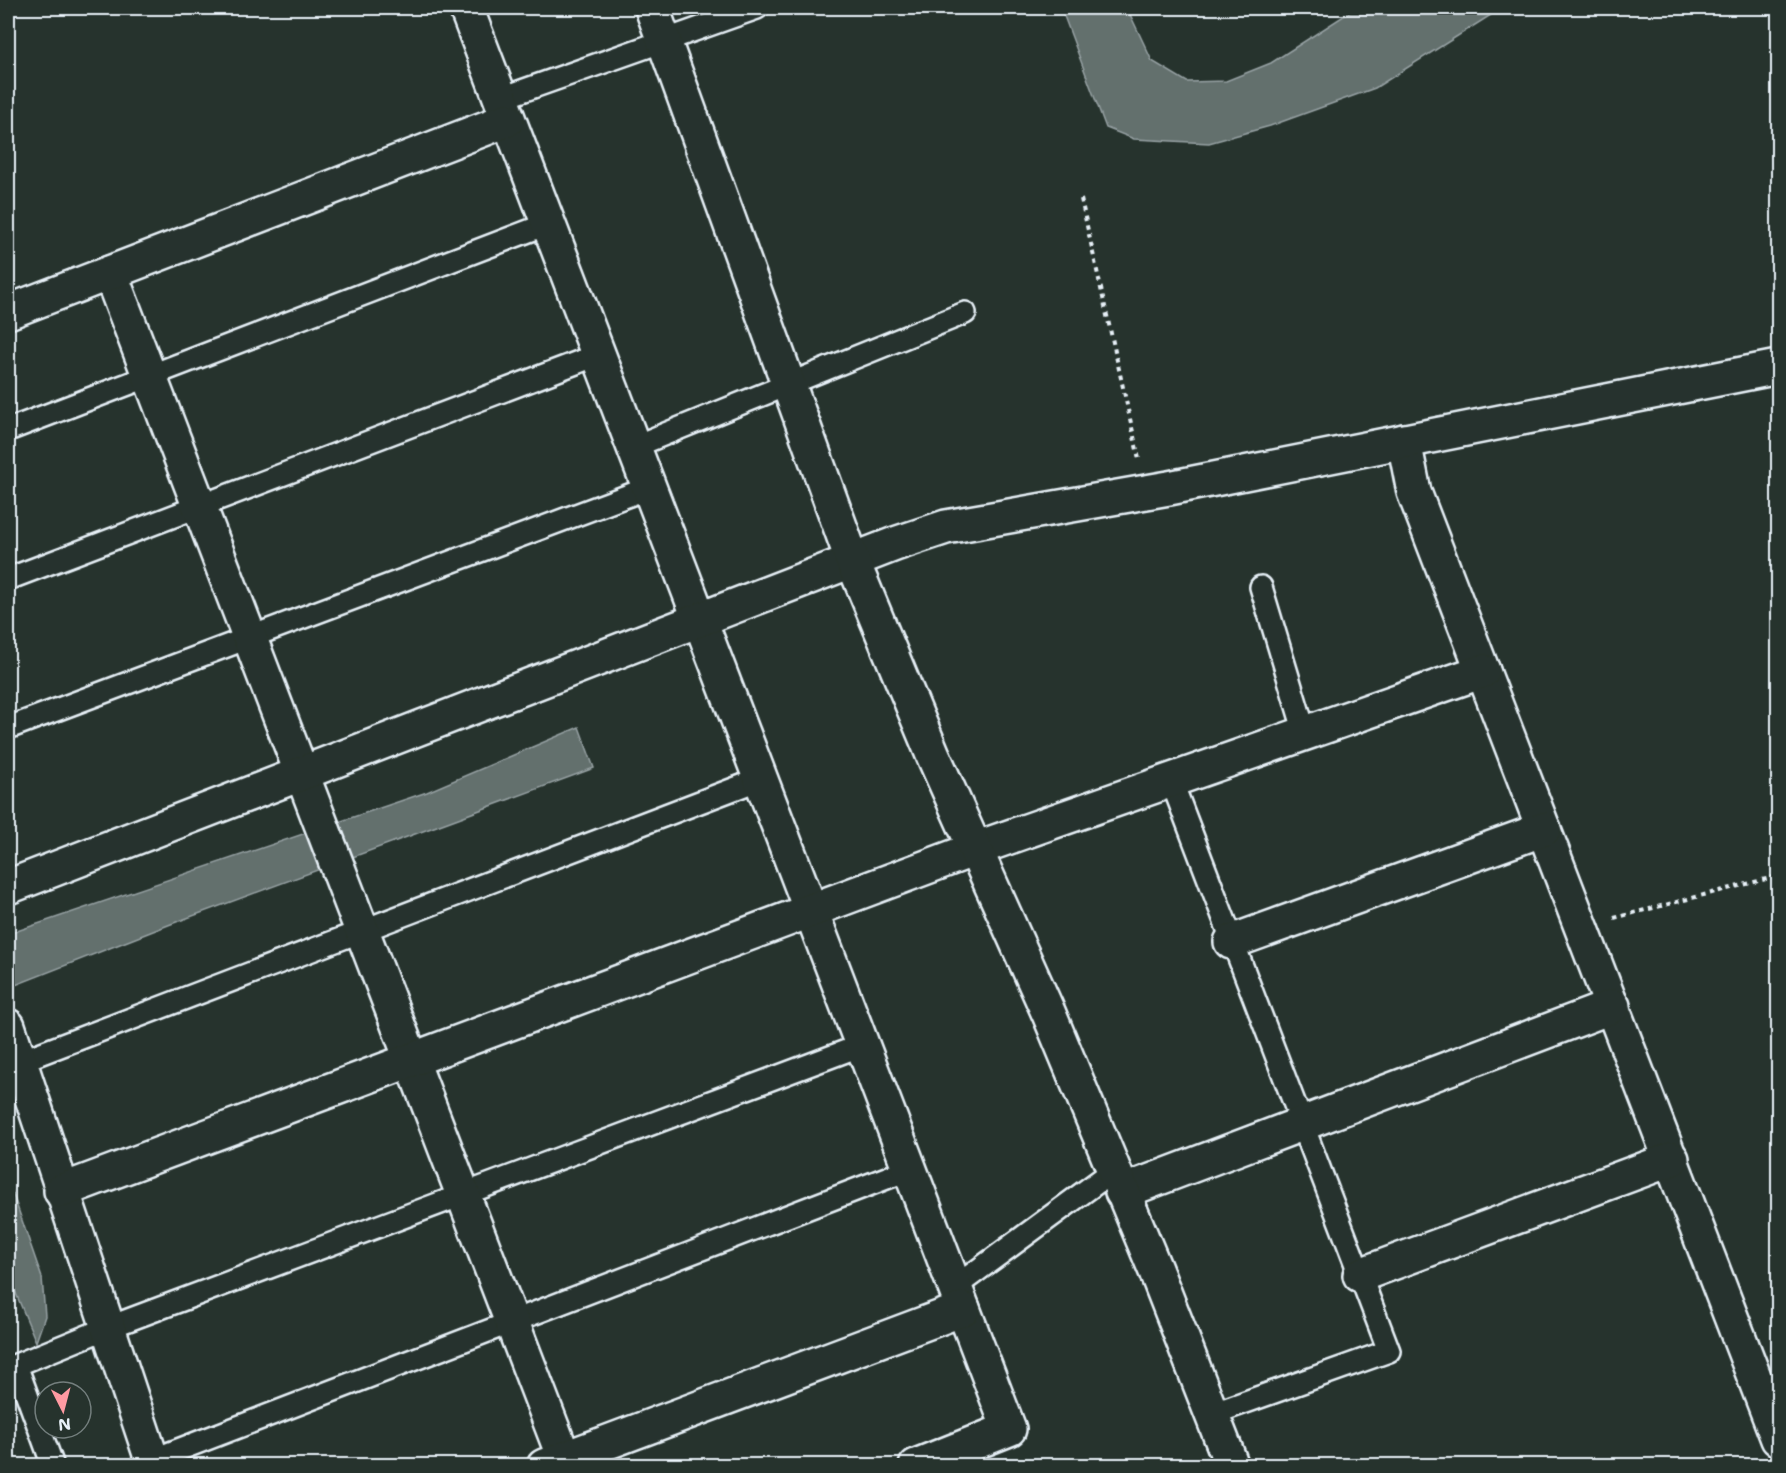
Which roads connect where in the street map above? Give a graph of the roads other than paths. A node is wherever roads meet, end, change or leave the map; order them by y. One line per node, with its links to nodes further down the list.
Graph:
1 (466, 8): 5 (street)
2 (652, 8): 4 (street)
3 (757, 8): 4 (lane)
4 (664, 41): 5 (lane); 13 (street)
5 (503, 109): 6 (street); 7 (street)
6 (547, 224): 10 (street); 12 (lane)
7 (110, 273): 8 (street); 12 (street)
8 (8, 312)
9 (965, 313): 13 (lane)
10 (597, 355): 16 (street); 18 (lane)
11 (1779, 367): 15 (street)
12 (149, 375): 14 (lane); 18 (street)
13 (788, 384): 16 (lane); 19 (street)
14 (8, 430)
15 (1404, 441): 19 (street); 24 (street)
16 (633, 447): 17 (street)
17 (648, 488): 22 (street); 23 (lane)
18 (199, 506): 20 (lane); 23 (street)
19 (853, 562): 22 (street); 31 (street)
20 (8, 579)
21 (1261, 587): 26 (lane)
22 (699, 621): 27 (street); 28 (street)
23 (249, 637): 25 (lane); 27 (street)
24 (1483, 671): 26 (street); 30 (street)
25 (8, 728)
26 (1305, 733): 29 (street)
27 (302, 774): 32 (street); 34 (street)
28 (760, 779): 33 (street); 34 (lane)
29 (1172, 780): 31 (street); 35 (lane)
30 (1544, 829): 35 (street); 36 (street)
31 (975, 849): 33 (street); 44 (street)
32 (8, 887)
33 (810, 911): 38 (street); 39 (street)
34 (362, 931): 39 (street); 40 (lane)
35 (1231, 942): 41 (lane)
36 (1613, 1006): 41 (street); 42 (street)
37 (8, 1026): 40 (street)
38 (862, 1045): 43 (street); 46 (lane)
39 (411, 1060): 45 (street); 46 (street)
40 (18, 1062): 45 (street)
41 (1300, 1124): 44 (street); 47 (lane)
42 (1672, 1159): 47 (street); 52 (street)
43 (910, 1169): 48 (street); 49 (lane)
44 (1118, 1181): 48 (lane); 51 (street)
45 (61, 1191): 50 (street)
46 (463, 1194): 49 (street); 50 (lane)
47 (1360, 1275): 51 (lane)
48 (959, 1298): 53 (street); 56 (street)
49 (512, 1322): 53 (street); 54 (lane)
50 (107, 1328): 54 (street); 55 (lane)
51 (1212, 1414): 57 (street)
52 (1779, 1439)
53 (554, 1462)
54 (153, 1463)
55 (53, 1466)
56 (916, 1466)
57 (1232, 1466)

